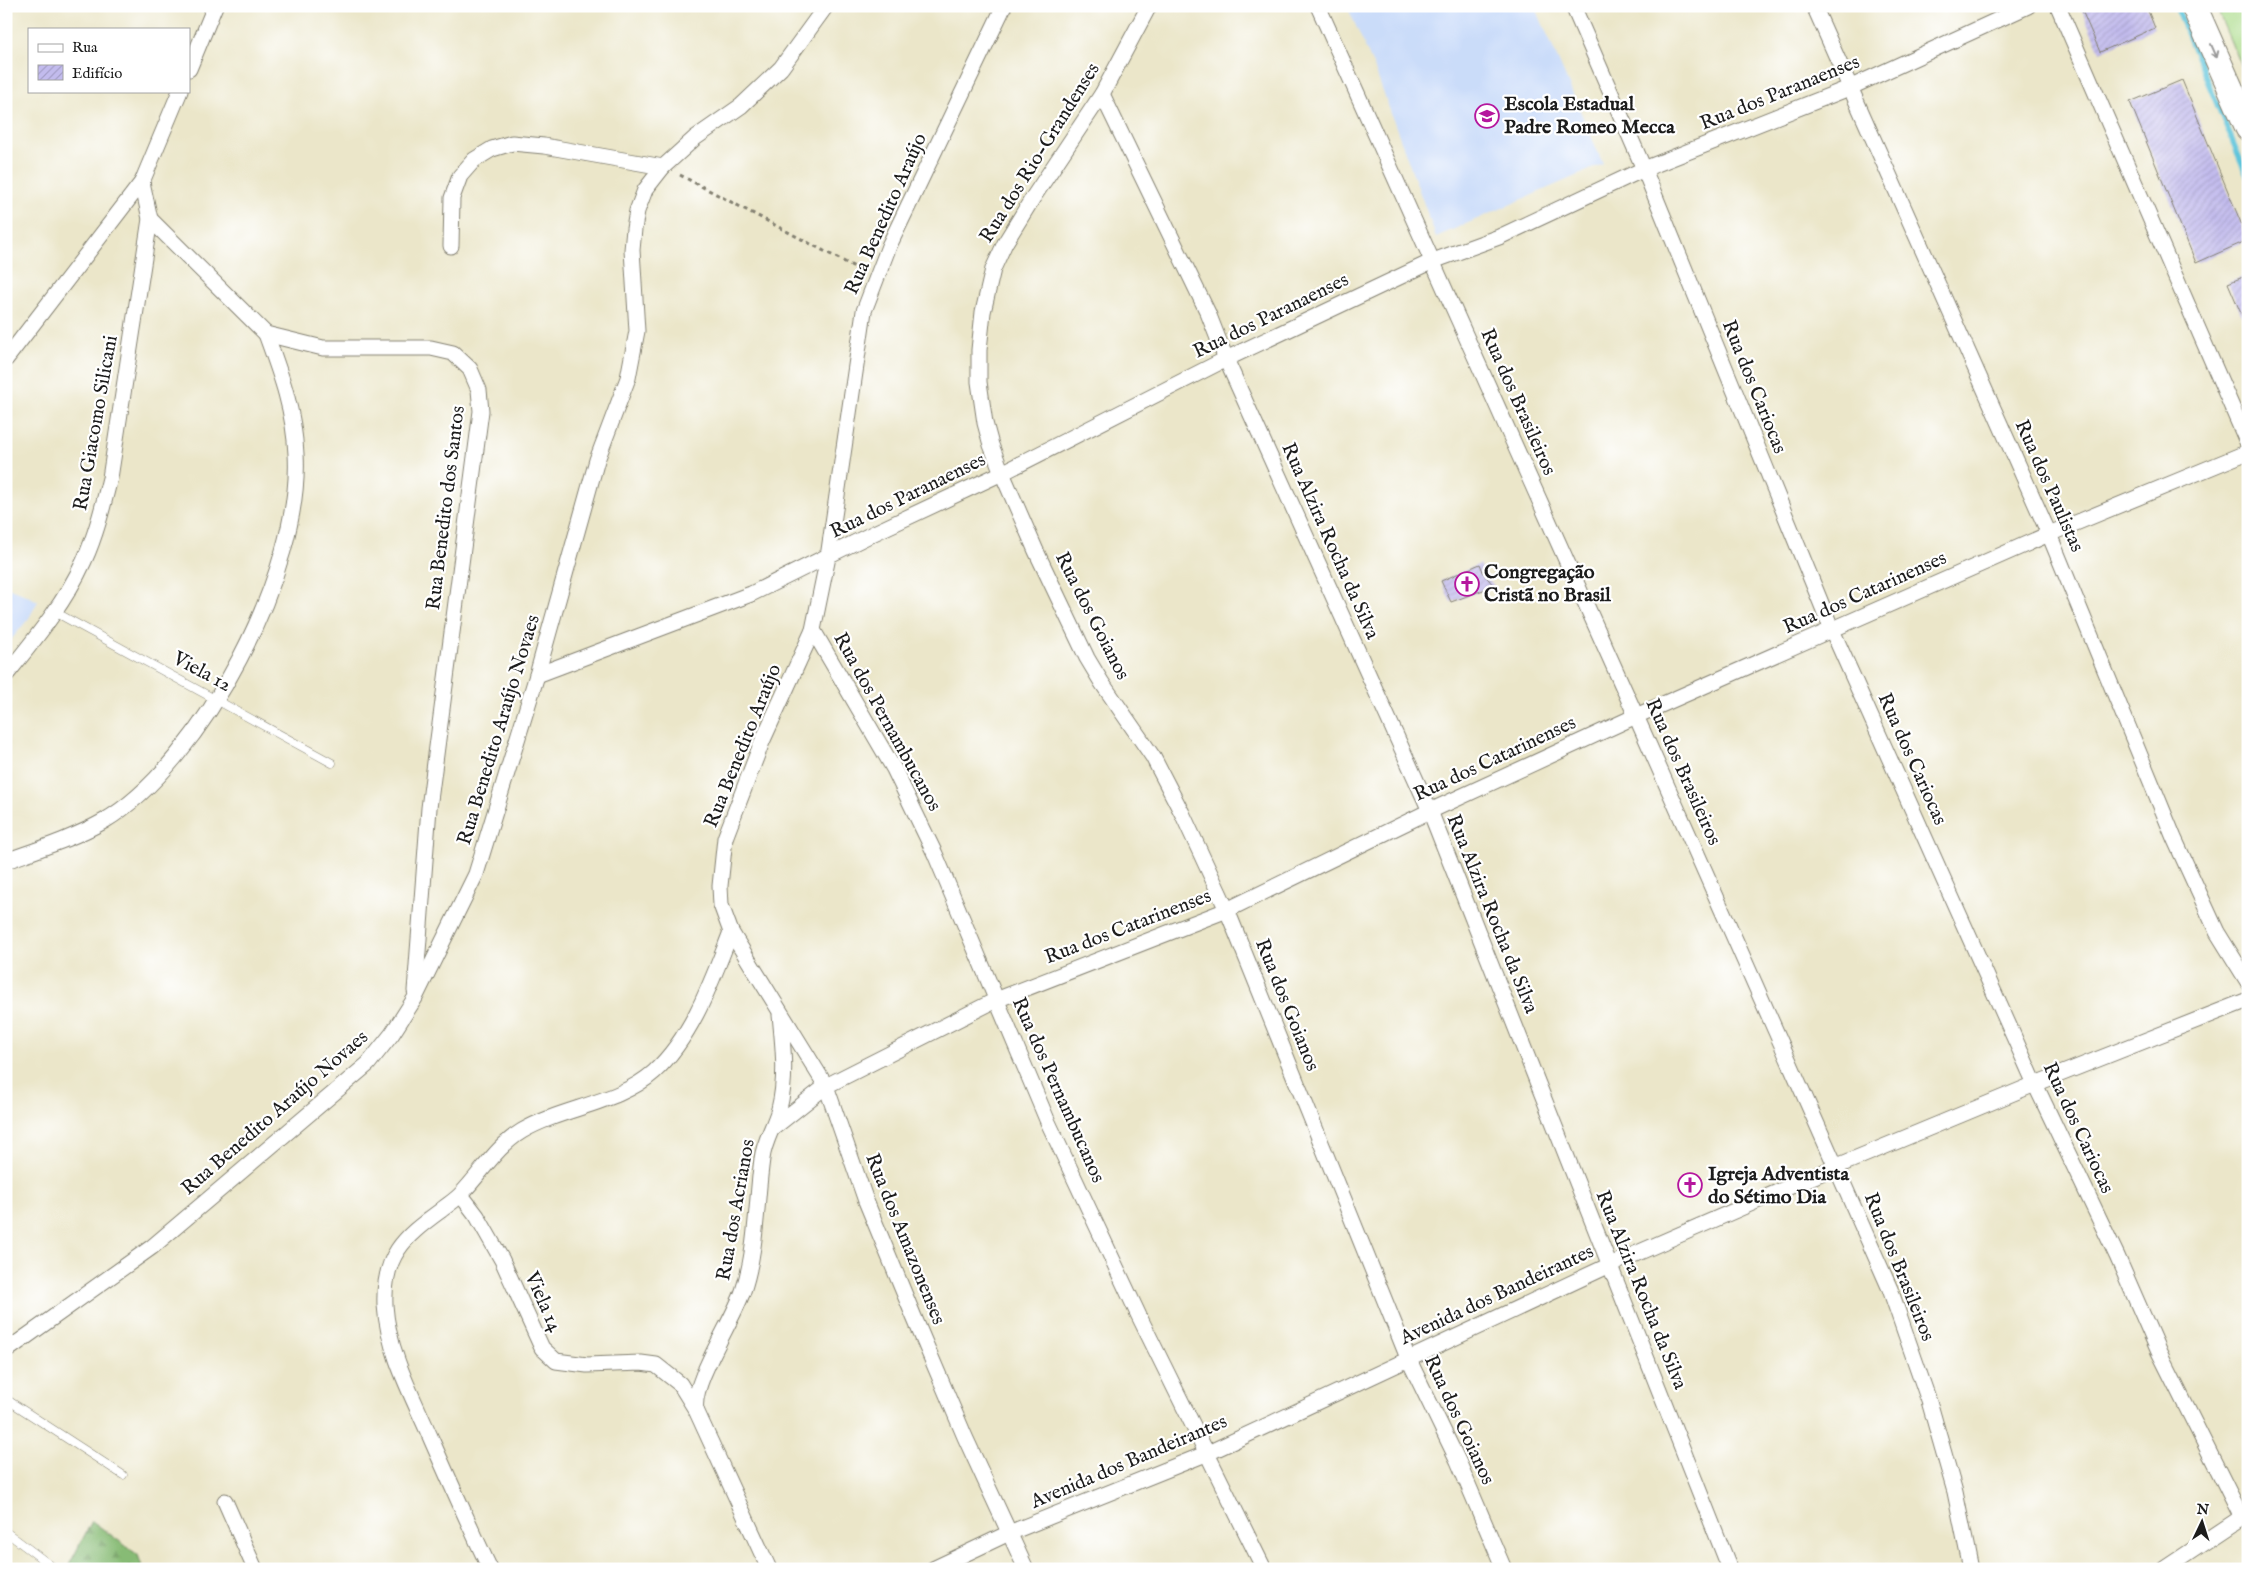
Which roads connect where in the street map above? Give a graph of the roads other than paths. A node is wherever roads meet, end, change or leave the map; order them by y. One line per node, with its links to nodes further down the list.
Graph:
1 (215, 6): 11 (street)
2 (826, 6): 16 (street, Rua Benedito Araújo Novaes)
3 (1004, 6): 29 (street, Rua Benedito Araújo)
4 (1149, 6): 14 (street, Rua dos Rio-Grandenses)
5 (1318, 6): 21 (street, Rua dos Brasileiros)
6 (1573, 6): 17 (street, Rua dos Cariocas)
7 (1814, 6): 12 (street, Rua dos Paulistas)
8 (2028, 6): 12 (street, Rua dos Paranaenses)
9 (2058, 6): 25 (street)
10 (2194, 6): 15 (highway, one-way to 15)
11 (190, 67)
12 (1849, 88): 17 (street, Rua dos Paranaenses); 28 (street, Rua dos Paulistas)
13 (180, 92): 18 (street)
14 (1102, 94): 24 (street, Rua Alzira Rocha da Silva); 27 (street, Rua dos Rio-Grandenses)
15 (2248, 128)
16 (664, 167): 20 (street); 34 (street, Rua Benedito Araújo Novaes)
17 (1644, 169): 21 (street, Rua dos Paranaenses); 32 (street, Rua dos Cariocas)
18 (142, 182): 19 (street, Rua Giacomo Silicani); 23 (street)
19 (150, 219): 22 (street); 30 (street, Rua Giacomo Silicani)
20 (451, 246)
21 (1433, 261): 24 (street, Rua dos Paranaenses); 36 (street, Rua dos Brasileiros)
22 (266, 334): 35 (street); 43 (street, Rua Benedito dos Santos)
23 (6, 359)
24 (1226, 359): 27 (street, Rua dos Paranaenses); 38 (street, Rua Alzira Rocha da Silva)
25 (2248, 444)
26 (2248, 452): 28 (street, Rua dos Catarinenses)
27 (1002, 473): 29 (street, Rua dos Paranaenses); 40 (street, Rua dos Goianos)
28 (2050, 534): 32 (street, Rua dos Catarinenses); 42 (street, Rua dos Paulistas)
29 (828, 557): 31 (street, Rua Benedito Araújo); 34 (street, Rua dos Paranaenses)
30 (55, 612): 33 (street, Rua Giacomo Silicani); 35 (lane, Viela 12)
31 (813, 630): 41 (street, Rua Benedito Araújo); 44 (street, Rua dos Pernambucanos)
32 (1832, 630): 36 (street, Rua dos Catarinenses); 47 (street, Rua dos Cariocas)
33 (6, 675)
34 (537, 676): 43 (street, Rua Benedito Araújo Novaes)
35 (216, 698): 37 (lane, Viela 12); 39 (street)
36 (1636, 716): 38 (street, Rua dos Catarinenses); 50 (street, Rua dos Brasileiros)
37 (332, 763)
38 (1430, 811): 40 (street, Rua dos Catarinenses); 52 (street, Rua Alzira Rocha da Silva)
39 (6, 861)
40 (1228, 910): 44 (street, Rua dos Catarinenses); 54 (street, Rua dos Goianos)
41 (732, 932): 46 (street, Rua dos Amazonenses); 51 (street)
42 (2248, 982)
43 (415, 998): 53 (street, Rua Benedito Araújo Novaes)
44 (996, 1000): 48 (street, Rua dos Catarinenses); 57 (street, Rua dos Pernambucanos)
45 (2248, 1000): 47 (street, Avenida dos Bandeirantes)
46 (780, 1010): 48 (street, Rua dos Amazonenses); 49 (street, Rua dos Acrianos)
47 (2035, 1084): 50 (street, Avenida dos Bandeirantes); 60 (street, Rua dos Cariocas)
48 (826, 1086): 49 (street, Rua dos Catarinenses); 62 (street, Rua dos Amazonenses)
49 (773, 1128): 56 (street, Rua dos Acrianos)
50 (1835, 1167): 52 (street, Avenida dos Bandeirantes); 72 (street, Rua dos Brasileiros)
51 (461, 1195): 56 (street, Viela 14); 65 (street)
52 (1610, 1265): 54 (street, Avenida dos Bandeirantes); 71 (street, Rua Alzira Rocha da Silva)
53 (6, 1351)
54 (1408, 1358): 57 (street, Avenida dos Bandeirantes); 70 (street, Rua dos Goianos)
55 (6, 1399): 58 (lane)
56 (696, 1410): 66 (street, Viela 14)
57 (1208, 1453): 62 (street, Avenida dos Bandeirantes); 69 (street, Rua dos Pernambucanos)
58 (123, 1475)
59 (226, 1501): 64 (street)
60 (2244, 1514): 73 (street)
61 (6, 1532): 63 (lane)
62 (1009, 1533): 67 (street, Avenida dos Bandeirantes); 68 (street, Rua dos Amazonenses)
63 (54, 1568)
64 (255, 1569)
65 (490, 1569)
66 (769, 1569)
67 (933, 1569)
68 (1026, 1569)
69 (1264, 1569)
70 (1504, 1569)
71 (1730, 1569)
72 (1971, 1569)
73 (2164, 1569)

